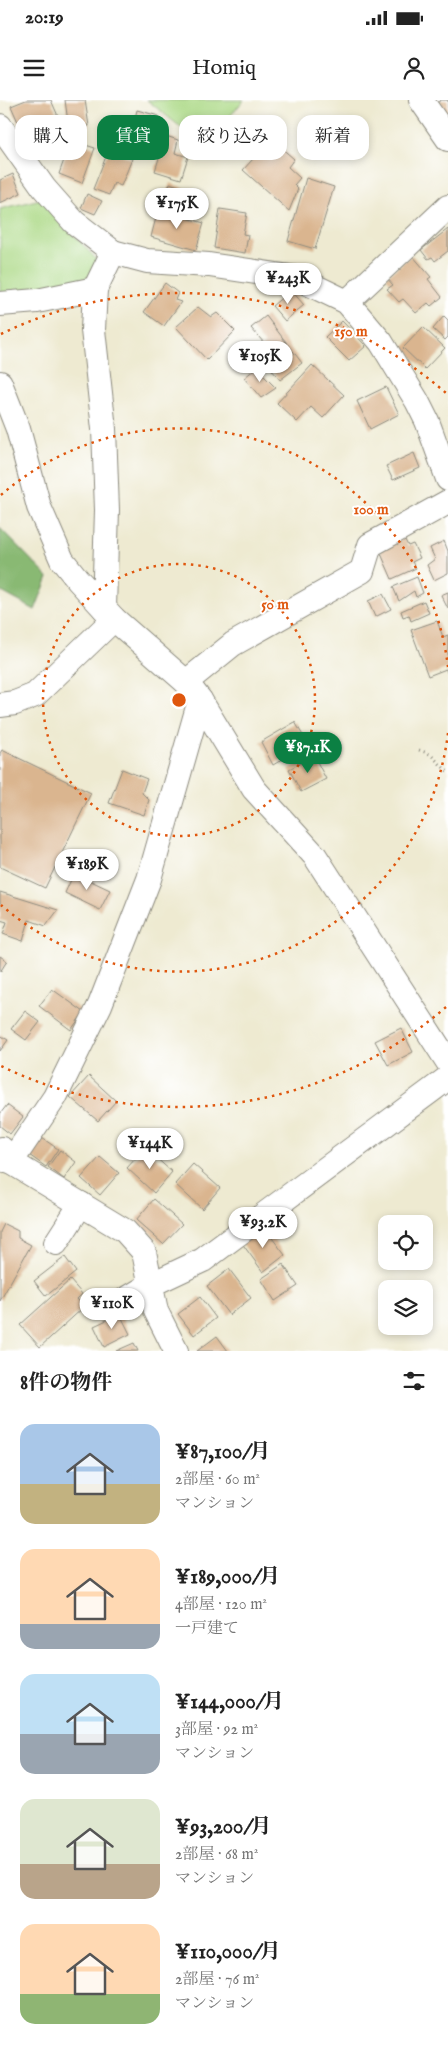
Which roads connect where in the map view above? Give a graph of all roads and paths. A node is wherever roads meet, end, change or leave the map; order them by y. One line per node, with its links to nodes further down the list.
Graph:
1 (421, 100): 3 (street)
2 (3, 135): 5 (street)
3 (448, 139)
4 (448, 207): 7 (street)
5 (113, 252): 6 (street); 7 (street)
6 (95, 289): 8 (street); 12 (street)
7 (347, 302): 10 (street)
8 (0, 304)
9 (0, 383): 12 (street)
10 (448, 479)
11 (448, 502): 13 (street)
12 (109, 614): 13 (street); 14 (street)
13 (193, 691): 17 (street); 19 (street)
14 (0, 705)
15 (419, 750): 16 (path)
16 (448, 772)
17 (448, 1062)
18 (448, 1078): 22 (street)
19 (4, 1156): 20 (street)
20 (81, 1204): 21 (street); 22 (street)
21 (56, 1243)
22 (150, 1285): 23 (street); 24 (street)
23 (124, 1300)
24 (176, 1351)

